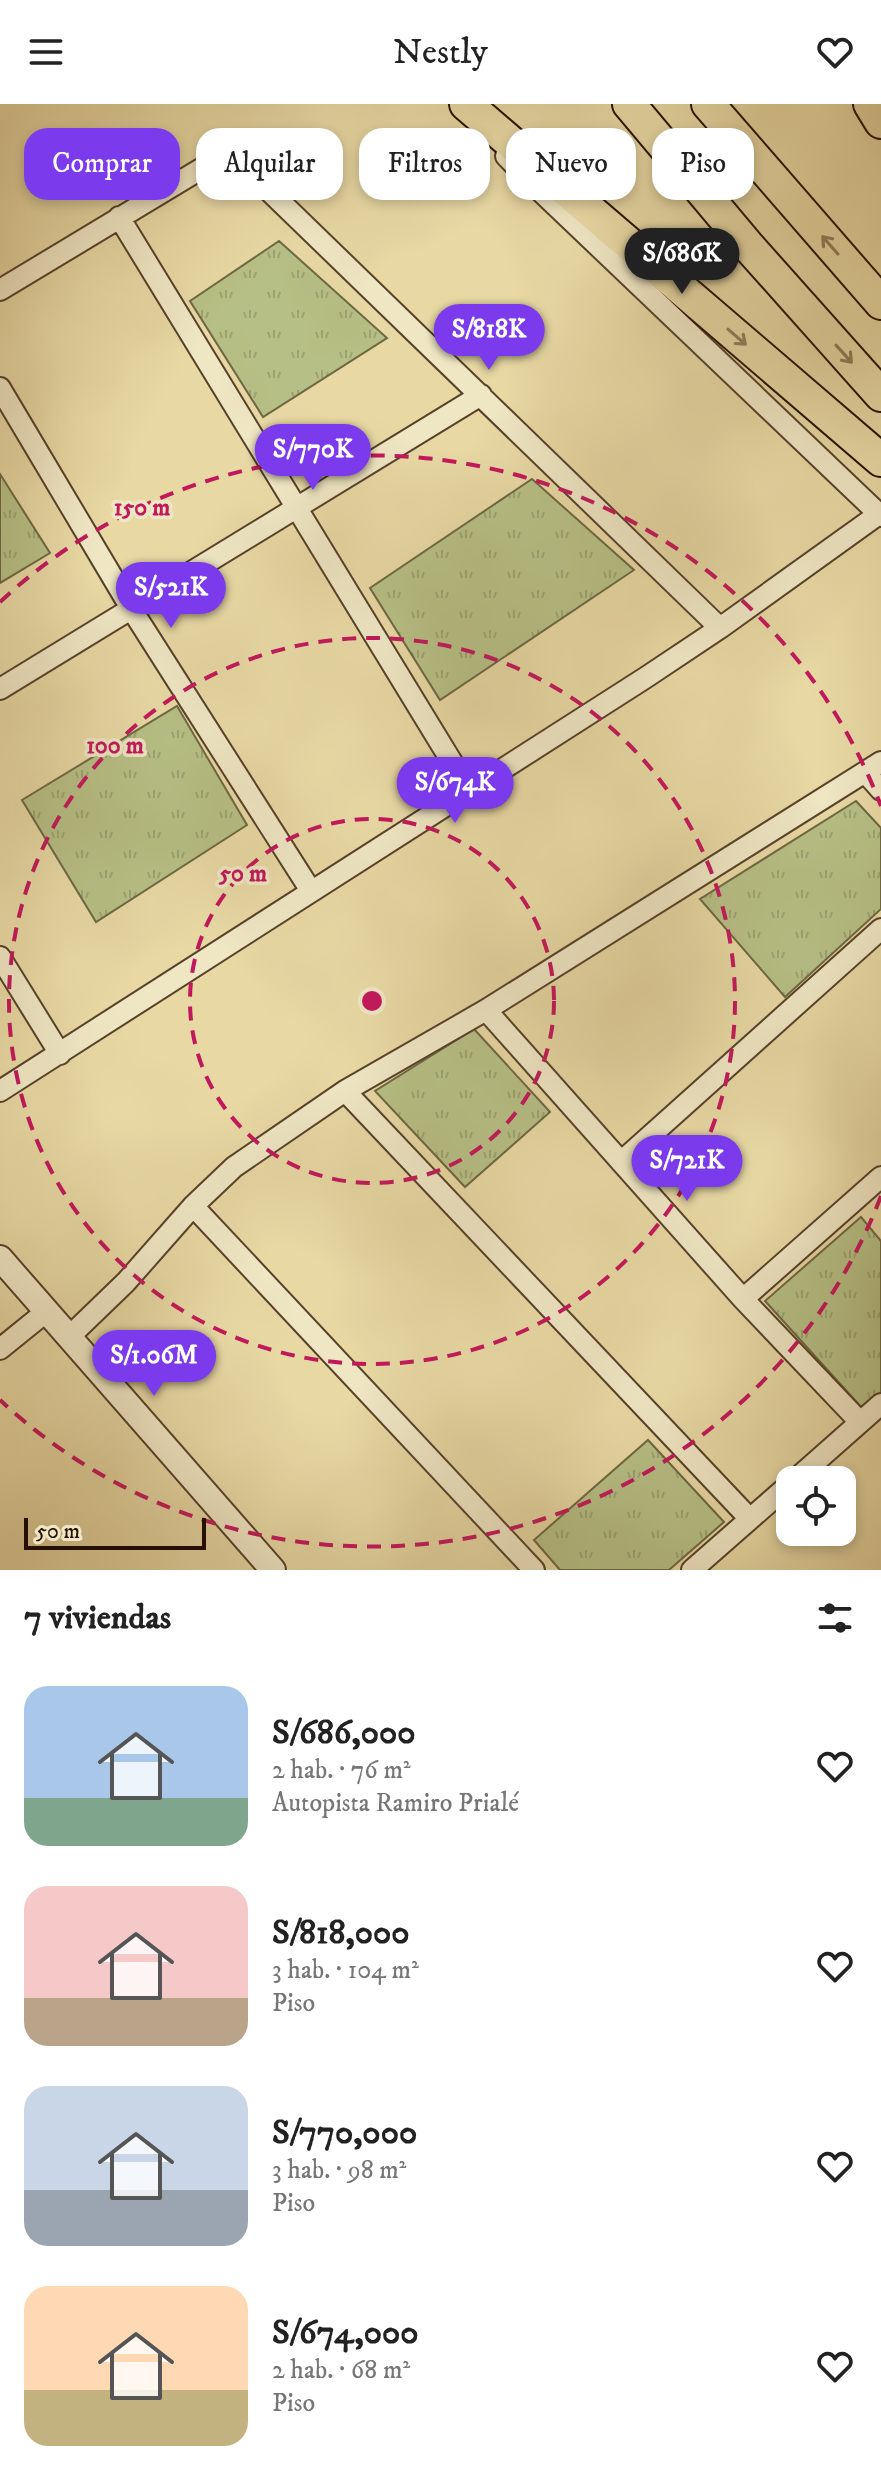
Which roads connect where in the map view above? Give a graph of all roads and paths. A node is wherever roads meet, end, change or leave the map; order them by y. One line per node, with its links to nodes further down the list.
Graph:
1 (457, 104): 15 (street)
2 (466, 104): 13 (highway, one-way to 13)
3 (629, 104): 12 (highway, one-way to 12)
4 (708, 104): 9 (highway, one-way to 4)
5 (870, 104): 6 (highway)
6 (881, 122)
7 (119, 217): 8 (street); 11 (street); 14 (street)
8 (0, 290)
9 (881, 303)
10 (0, 388): 16 (street)
11 (481, 395): 14 (street); 17 (street)
12 (881, 395)
13 (881, 460)
14 (297, 508): 16 (street); 20 (street)
15 (880, 515): 17 (street)
16 (132, 610): 18 (street); 22 (street)
17 (720, 628): 20 (street)
18 (0, 689)
19 (873, 767): 21 (street); 25 (street)
20 (469, 790): 22 (street)
21 (881, 790)
22 (311, 891): 26 (street)
23 (881, 929): 29 (street)
24 (0, 957): 26 (street)
25 (486, 1010): 28 (street); 29 (street)
26 (60, 1054): 27 (street)
27 (0, 1091)
28 (345, 1091): 31 (street); 41 (street)
29 (621, 1162): 33 (street)
30 (881, 1177): 33 (street)
31 (193, 1206): 35 (street); 43 (street)
32 (0, 1258): 34 (street)
33 (743, 1299): 38 (street)
34 (47, 1311): 35 (street); 36 (street)
35 (69, 1337): 42 (street)
36 (0, 1349)
37 (881, 1404): 38 (street)
38 (860, 1422): 39 (street)
39 (811, 1466)
40 (776, 1496): 41 (street)
41 (750, 1519): 44 (street)
42 (273, 1570)
43 (534, 1570)
44 (692, 1570)

